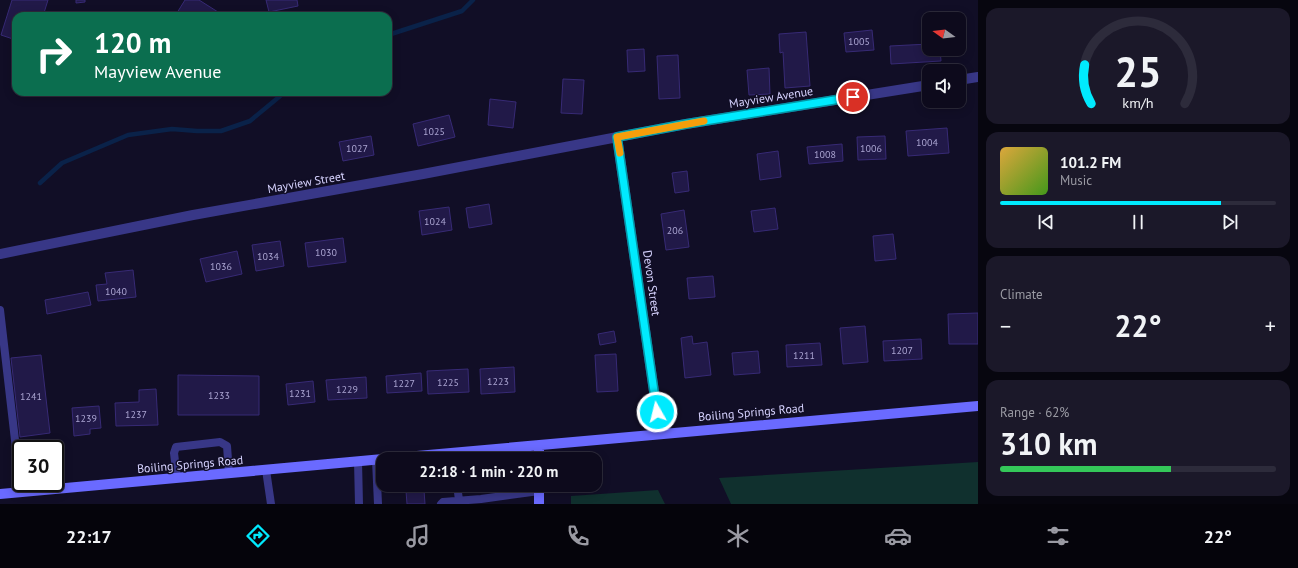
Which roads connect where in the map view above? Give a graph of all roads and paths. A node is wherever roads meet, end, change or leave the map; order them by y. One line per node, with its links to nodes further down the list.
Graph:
1 (978, 77): 2 (street)
2 (966, 79)
3 (922, 86): 4 (street, Mayview Avenue)
4 (617, 137): 5 (street, Mayview Street); 8 (street, Devon Street)
5 (0, 254)
6 (0, 310): 9 (lane)
7 (978, 406): 8 (main road, Boiling Springs Road)
8 (660, 433): 10 (main road, Boiling Springs Road)
9 (15, 440)
10 (539, 445): 11 (main road, Boiling Springs Road); 12 (main road)
11 (486, 452)
12 (539, 452)
13 (376, 459): 14 (main road, Boiling Springs Road)
14 (358, 461): 15 (main road, Boiling Springs Road); 27 (lane)
15 (266, 470): 16 (main road, Boiling Springs Road); 26 (lane)
16 (229, 473): 17 (main road, Boiling Springs Road); 17 (lane)
17 (177, 478): 18 (main road, Boiling Springs Road)
18 (64, 488)
19 (21, 492): 24 (main road, Boiling Springs Road)
20 (379, 492): 28 (lane)
21 (458, 492): 25 (lane)
22 (518, 492): 25 (lane)
23 (539, 492): 30 (main road)
24 (0, 494)
25 (459, 500): 29 (lane)
26 (271, 504)
27 (359, 504)
28 (378, 504)
29 (441, 504)
30 (539, 504)

